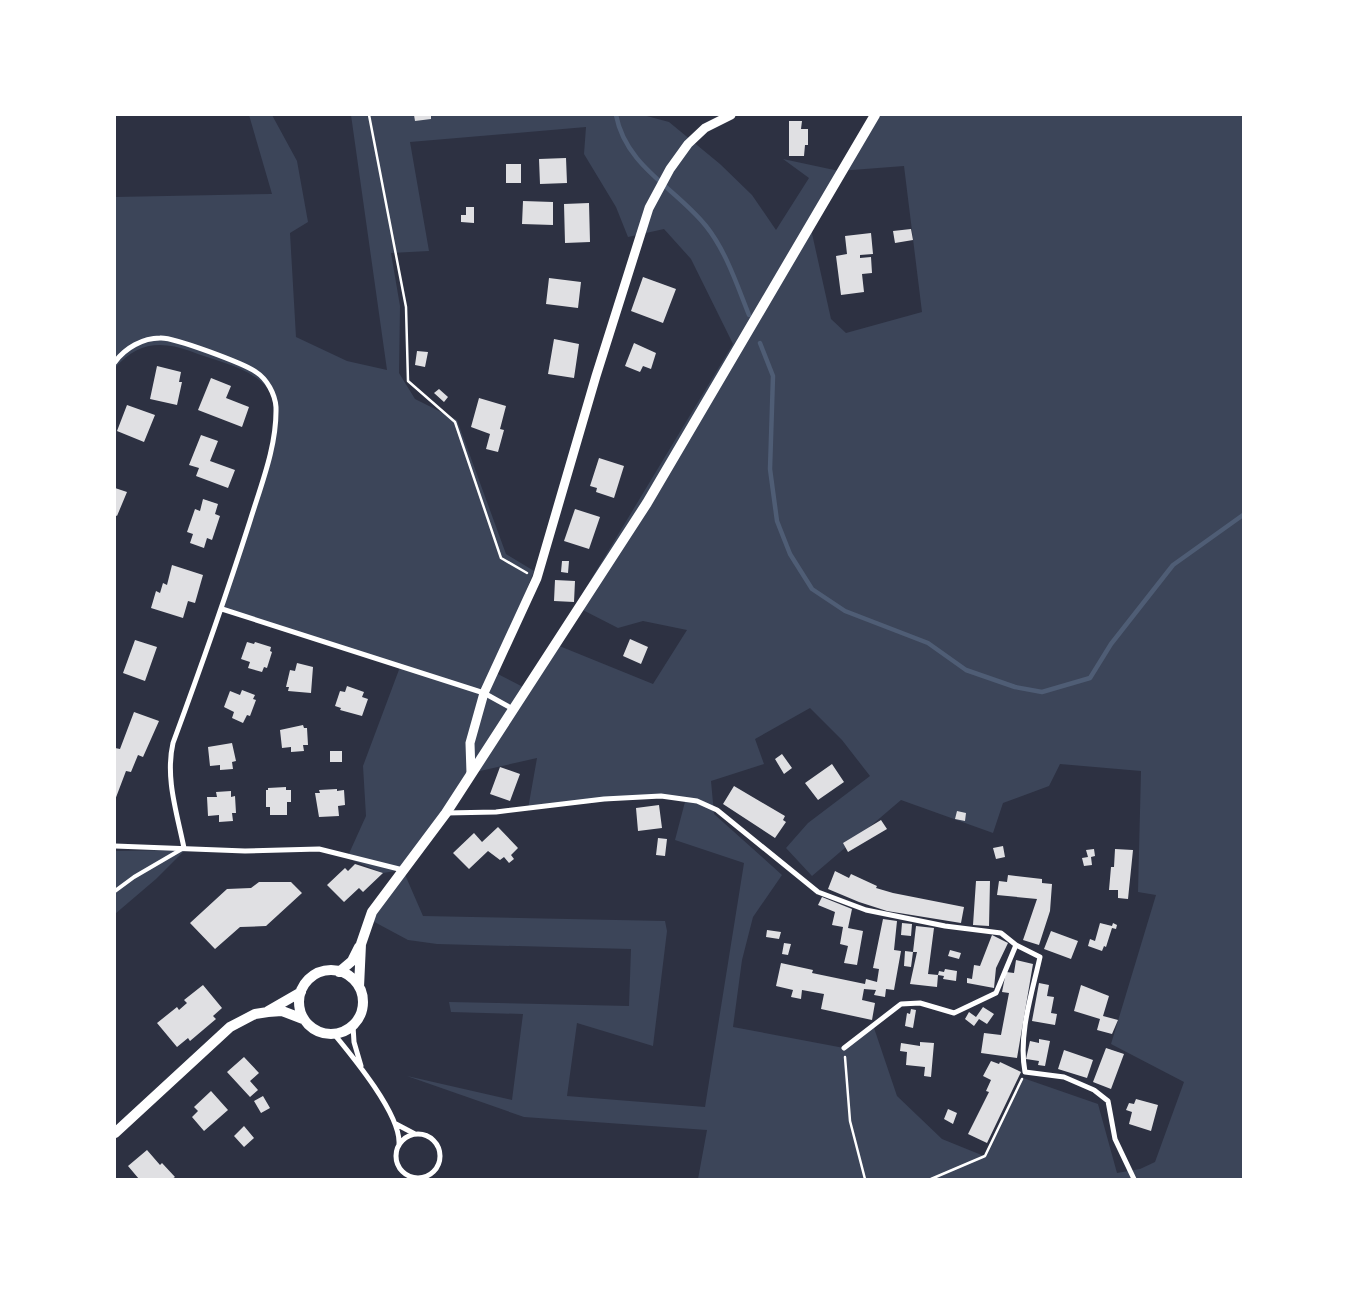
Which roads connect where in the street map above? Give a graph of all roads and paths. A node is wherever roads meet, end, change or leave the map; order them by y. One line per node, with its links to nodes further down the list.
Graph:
1 (369, 115): 5 (path)
2 (731, 115): 5 (street)
3 (875, 115): 8 (main road)
4 (115, 362): 6 (street)
5 (537, 578): 7 (street)
6 (222, 609): 7 (street); 12 (street)
7 (484, 693): 8 (street); 9 (street)
8 (513, 710): 9 (main road)
9 (471, 773): 10 (main road)
10 (446, 813): 13 (main road); 16 (street)
11 (115, 846): 12 (street)
12 (184, 848): 13 (street); 14 (lane)
13 (403, 870): 15 (main road)
14 (115, 891)
15 (361, 944): 17 (main road); 18 (main road)
16 (1016, 945): 24 (street); 26 (street)
17 (338, 972): 18 (main road); 19 (main road)
18 (359, 987): 22 (main road)
19 (301, 992): 20 (main road); 21 (main road)
20 (268, 1012): 21 (main road); 28 (main road)
21 (303, 1018): 23 (main road)
22 (353, 1026): 23 (main road); 25 (street)
23 (334, 1034): 25 (street)
24 (844, 1048): 32 (path)
25 (362, 1069): 27 (street)
26 (1025, 1072): 33 (path); 34 (street)
27 (396, 1123): 29 (street); 30 (street)
28 (115, 1133)
29 (415, 1134): 30 (street); 31 (street)
30 (399, 1145): 31 (street)
31 (421, 1178)
32 (865, 1179)
33 (931, 1179)
34 (1134, 1179)

